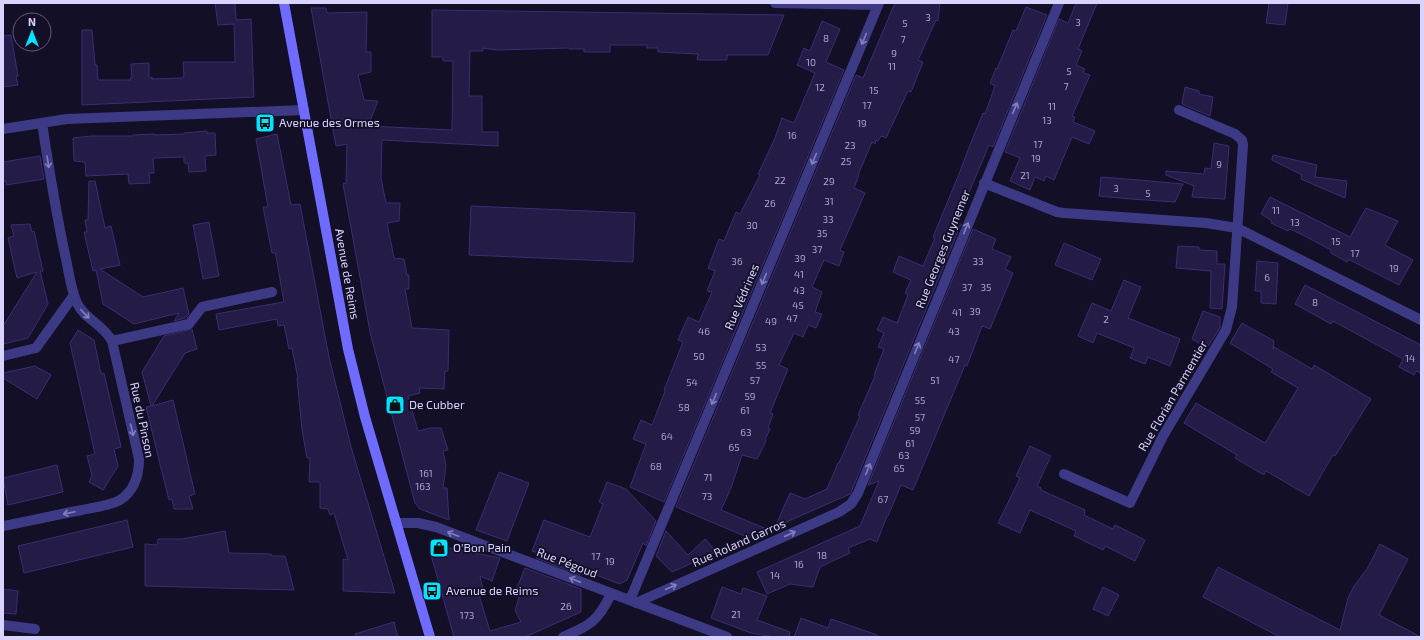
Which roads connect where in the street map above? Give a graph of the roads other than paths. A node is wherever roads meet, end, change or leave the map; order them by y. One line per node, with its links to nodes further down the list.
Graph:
1 (284, 3): 5 (street, Avenue de Reims)
2 (774, 3): 4 (street)
3 (1059, 3): 9 (street, Rue Georges Guynemer, one-way to 3)
4 (878, 4): 21 (street, Rue Védrines, one-way to 21)
5 (304, 110): 7 (street); 18 (street, Avenue de Reims)
6 (1179, 110): 10 (street, Rue Florian Parmentier)
7 (42, 123): 8 (street); 12 (street, Rue du Pinson, one-way to 12)
8 (3, 129)
9 (984, 183): 10 (street); 17 (street, Rue Georges Guynemer, one-way to 9)
10 (1237, 228): 13 (street); 16 (street, Rue Florian Parmentier)
11 (272, 292): 14 (street)
12 (74, 295): 14 (street, Rue du Pinson, one-way to 14); 15 (street)
13 (1421, 320)
14 (112, 341): 19 (street, Rue du Pinson, one-way to 19)
15 (3, 356)
16 (1064, 474)
17 (851, 504): 21 (street, Rue Roland Garros, one-way to 17)
18 (396, 523): 20 (street, Rue Pégoud, one-way to 18); 24 (street, Avenue de Reims)
19 (3, 526)
20 (611, 594): 21 (street, Rue Pégoud); 25 (street)
21 (633, 602): 26 (street, Rue Pégoud)
22 (3, 625): 23 (street)
23 (35, 628)
24 (430, 637)
25 (563, 637)
26 (727, 637)

